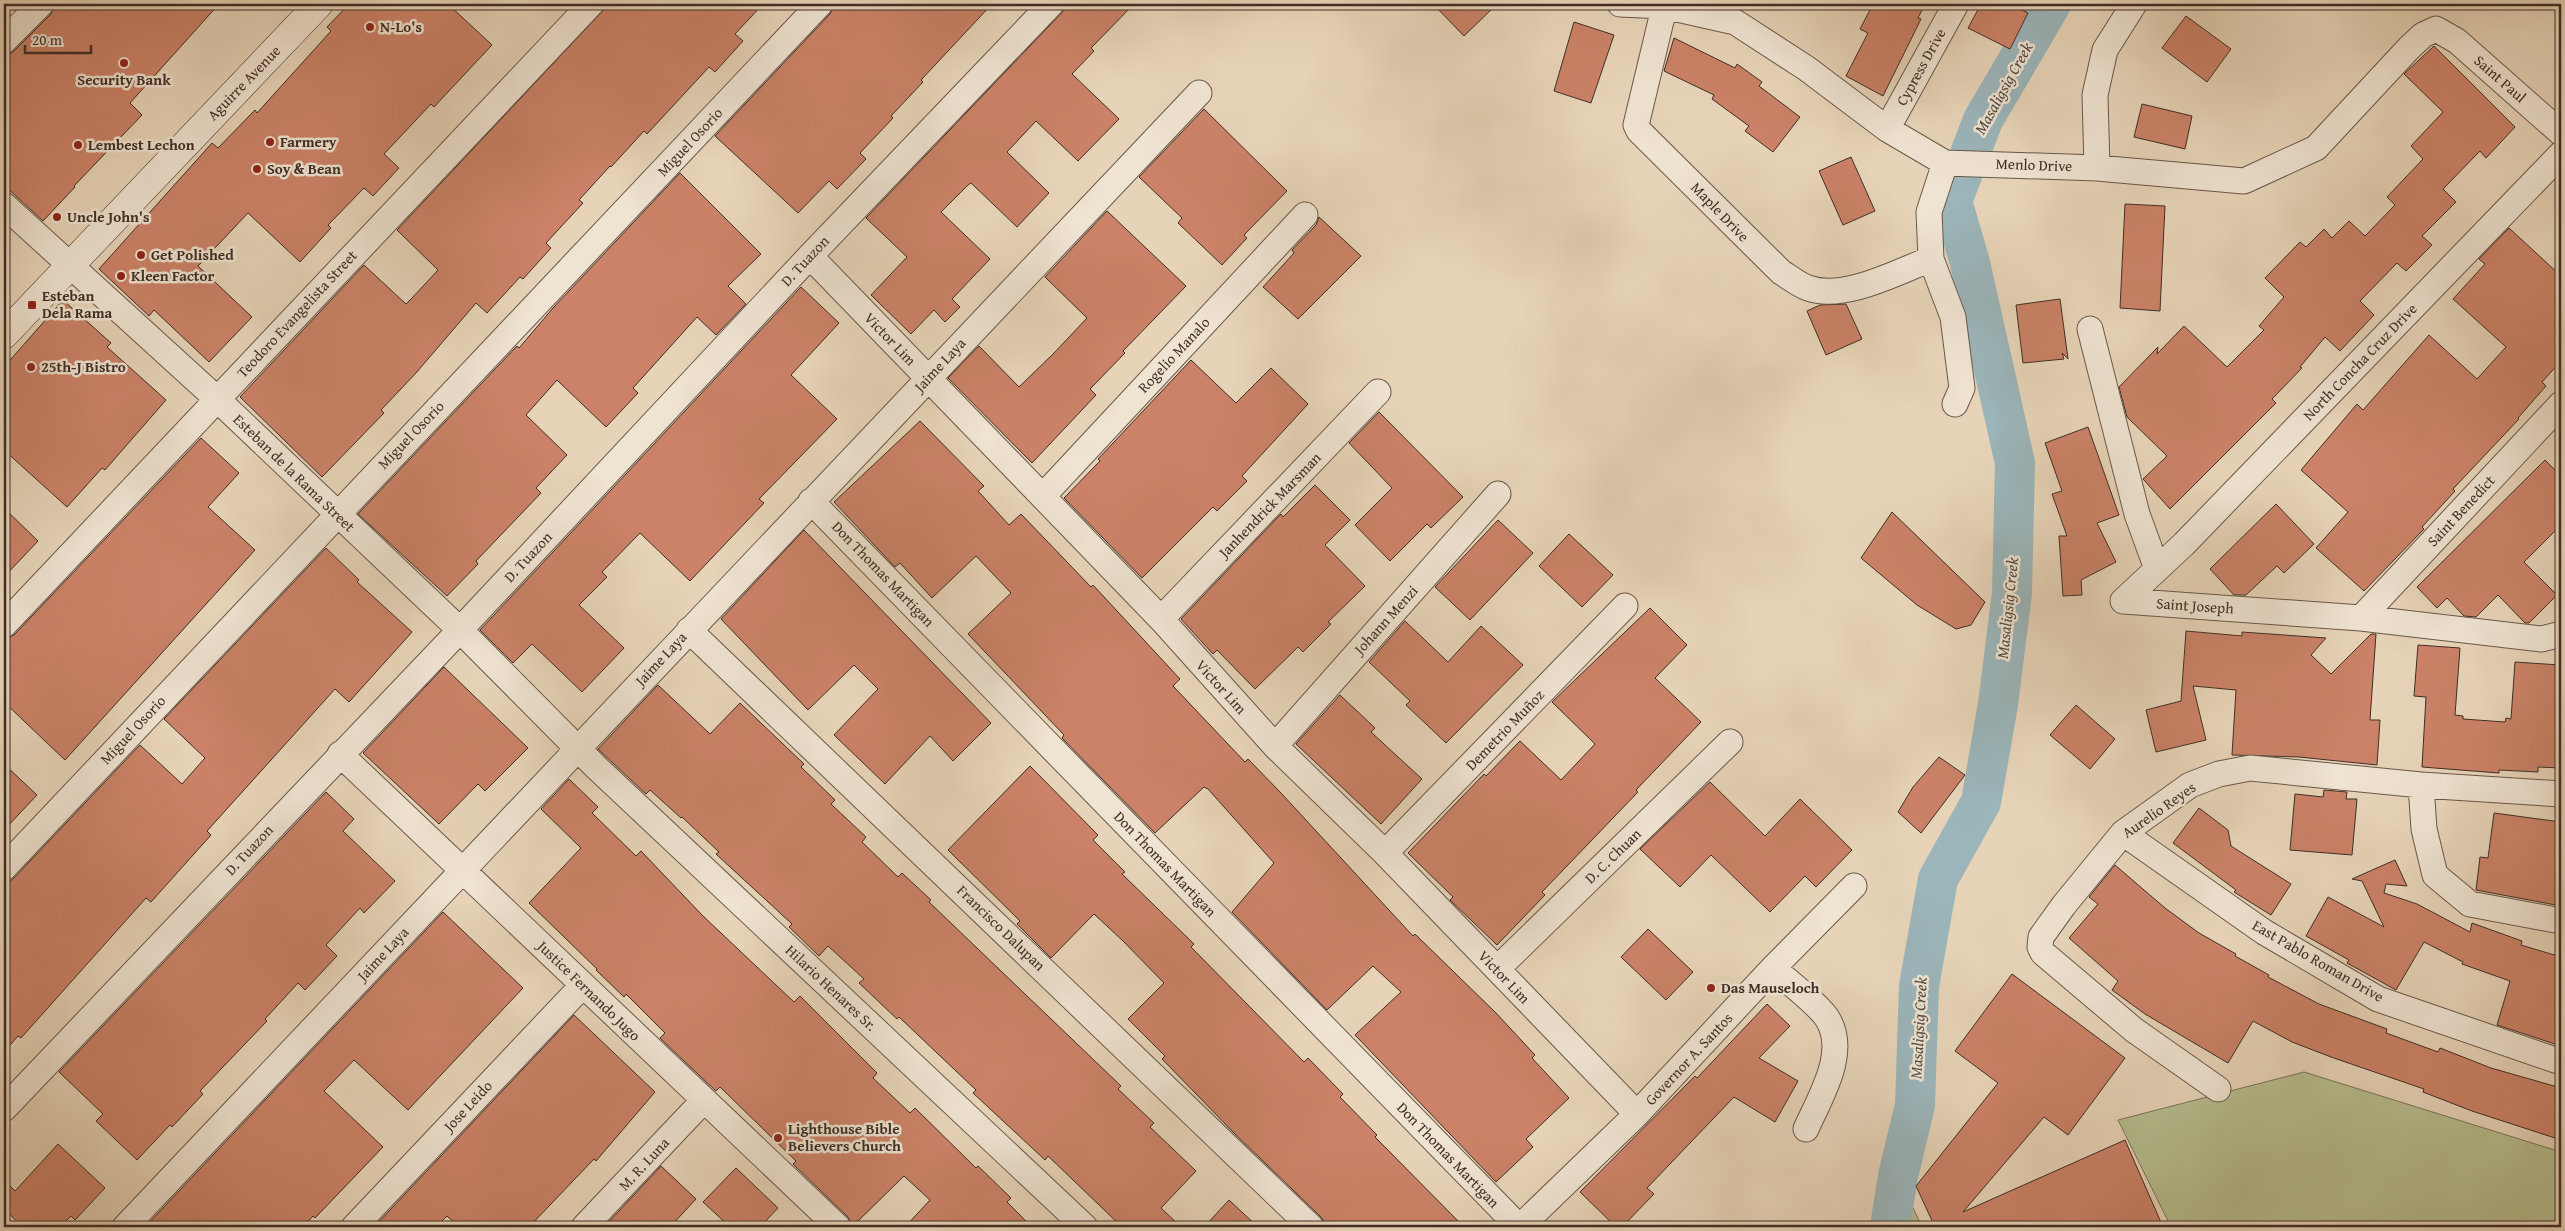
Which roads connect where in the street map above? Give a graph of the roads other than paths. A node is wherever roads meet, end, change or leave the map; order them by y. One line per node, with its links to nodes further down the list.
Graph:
1 (41, 4): 11 (street)
2 (319, 4): 22 (street, Aguirre Avenue)
3 (591, 4): 27 (street, Teodoro Evangelista Street)
4 (820, 4): 33 (street, Miguel Osorio)
5 (1051, 4): 20 (street, D. Tuazon)
6 (1620, 4): 9 (street, Menlo Drive)
7 (1956, 4): 13 (street, Cypress Drive)
8 (2134, 4): 17 (street)
9 (1664, 5): 13 (street, Menlo Drive); 21 (street, Maple Drive)
10 (2436, 29): 14 (street, Saint Paul); 17 (street, Menlo Drive)
11 (4, 41)
12 (1199, 93): 25 (street, Jaime Laya)
13 (1887, 130): 16 (street, Menlo Drive)
14 (2561, 133)
15 (2561, 154): 34 (street, North Concha Cruz Drive)
16 (1953, 163): 17 (street, Menlo Drive); 21 (street)
17 (2097, 168)
18 (4, 205): 22 (street, Esteban de la Rama Street)
19 (1306, 215): 31 (street, Rogelio Manalo)
20 (810, 256): 25 (street, Victor Lim); 39 (street, D. Tuazon)
21 (1931, 259): 28 (street)
22 (70, 265): 24 (street, Aguirre Avenue); 27 (street, Esteban de la Rama Street)
23 (2090, 329): 34 (street)
24 (4, 335)
25 (928, 378): 31 (street, Victor Lim); 32 (street, Jaime Laya)
26 (1378, 392): 37 (street, Janhendrick Marsman)
27 (217, 399): 33 (street, Esteban de la Rama Street); 38 (street, Teodoro Evangelista Street)
28 (1955, 404)
29 (2561, 404): 36 (street, Saint Benedict)
30 (1498, 494): 43 (street, Johann Menzi)
31 (1043, 496): 37 (street, Victor Lim)
32 (811, 501): 40 (street, Jaime Laya); 69 (street, Don Thomas Martigan)
33 (337, 514): 39 (street, Esteban de la Rama Street); 50 (street, Miguel Osorio)
34 (2157, 569): 36 (street, Saint Joseph)
35 (1626, 606): 49 (street, Demetrio Muñoz)
36 (2361, 618): 41 (street, Saint Joseph)
37 (1162, 619): 43 (street, Victor Lim)
38 (4, 625)
39 (460, 630): 44 (street, Esteban de la Rama Street); 45 (street, D. Tuazon)
40 (689, 630): 44 (street, Jaime Laya); 68 (street, Francisco Dalupan)
41 (2561, 634)
42 (1730, 742): 55 (street, D. C. Chuan)
43 (1275, 746): 49 (street, Victor Lim)
44 (578, 748): 51 (street, Jaime Laya); 67 (street, Hilario Henares Sr.)
45 (340, 754): 51 (street, Justice Fernando Jugo); 60 (street, D. Tuazon)
46 (2421, 785): 47 (street, Aurelio Reyes); 48 (street, Aurelio Reyes); 53 (street)
47 (2561, 794)
48 (2123, 832): 57 (street, East Pablo Roman Drive); 58 (street, Aurelio Reyes)
49 (1385, 853): 55 (street, Victor Lim)
50 (4, 868)
51 (462, 870): 56 (street, Justice Fernando Jugo); 64 (street, Jaime Laya)
52 (1854, 886): 54 (street, Governor A. Santos)
53 (2561, 921)
54 (1773, 968): 61 (street, Governor A. Santos); 62 (street)
55 (1497, 969): 61 (street, Victor Lim)
56 (583, 985): 59 (street, Justice Fernando Jugo); 65 (street, Jose Leido)
57 (2561, 1062)
58 (2218, 1089)
59 (704, 1100): 63 (street, Justice Fernando Jugo); 66 (street, M. R. Luna)
60 (4, 1109)
61 (1637, 1114): 69 (street, Governor A. Santos)
62 (1806, 1129)
63 (823, 1222)
64 (125, 1227)
65 (354, 1227)
66 (584, 1227)
67 (1085, 1227)
68 (1311, 1227)
69 (1520, 1227)

